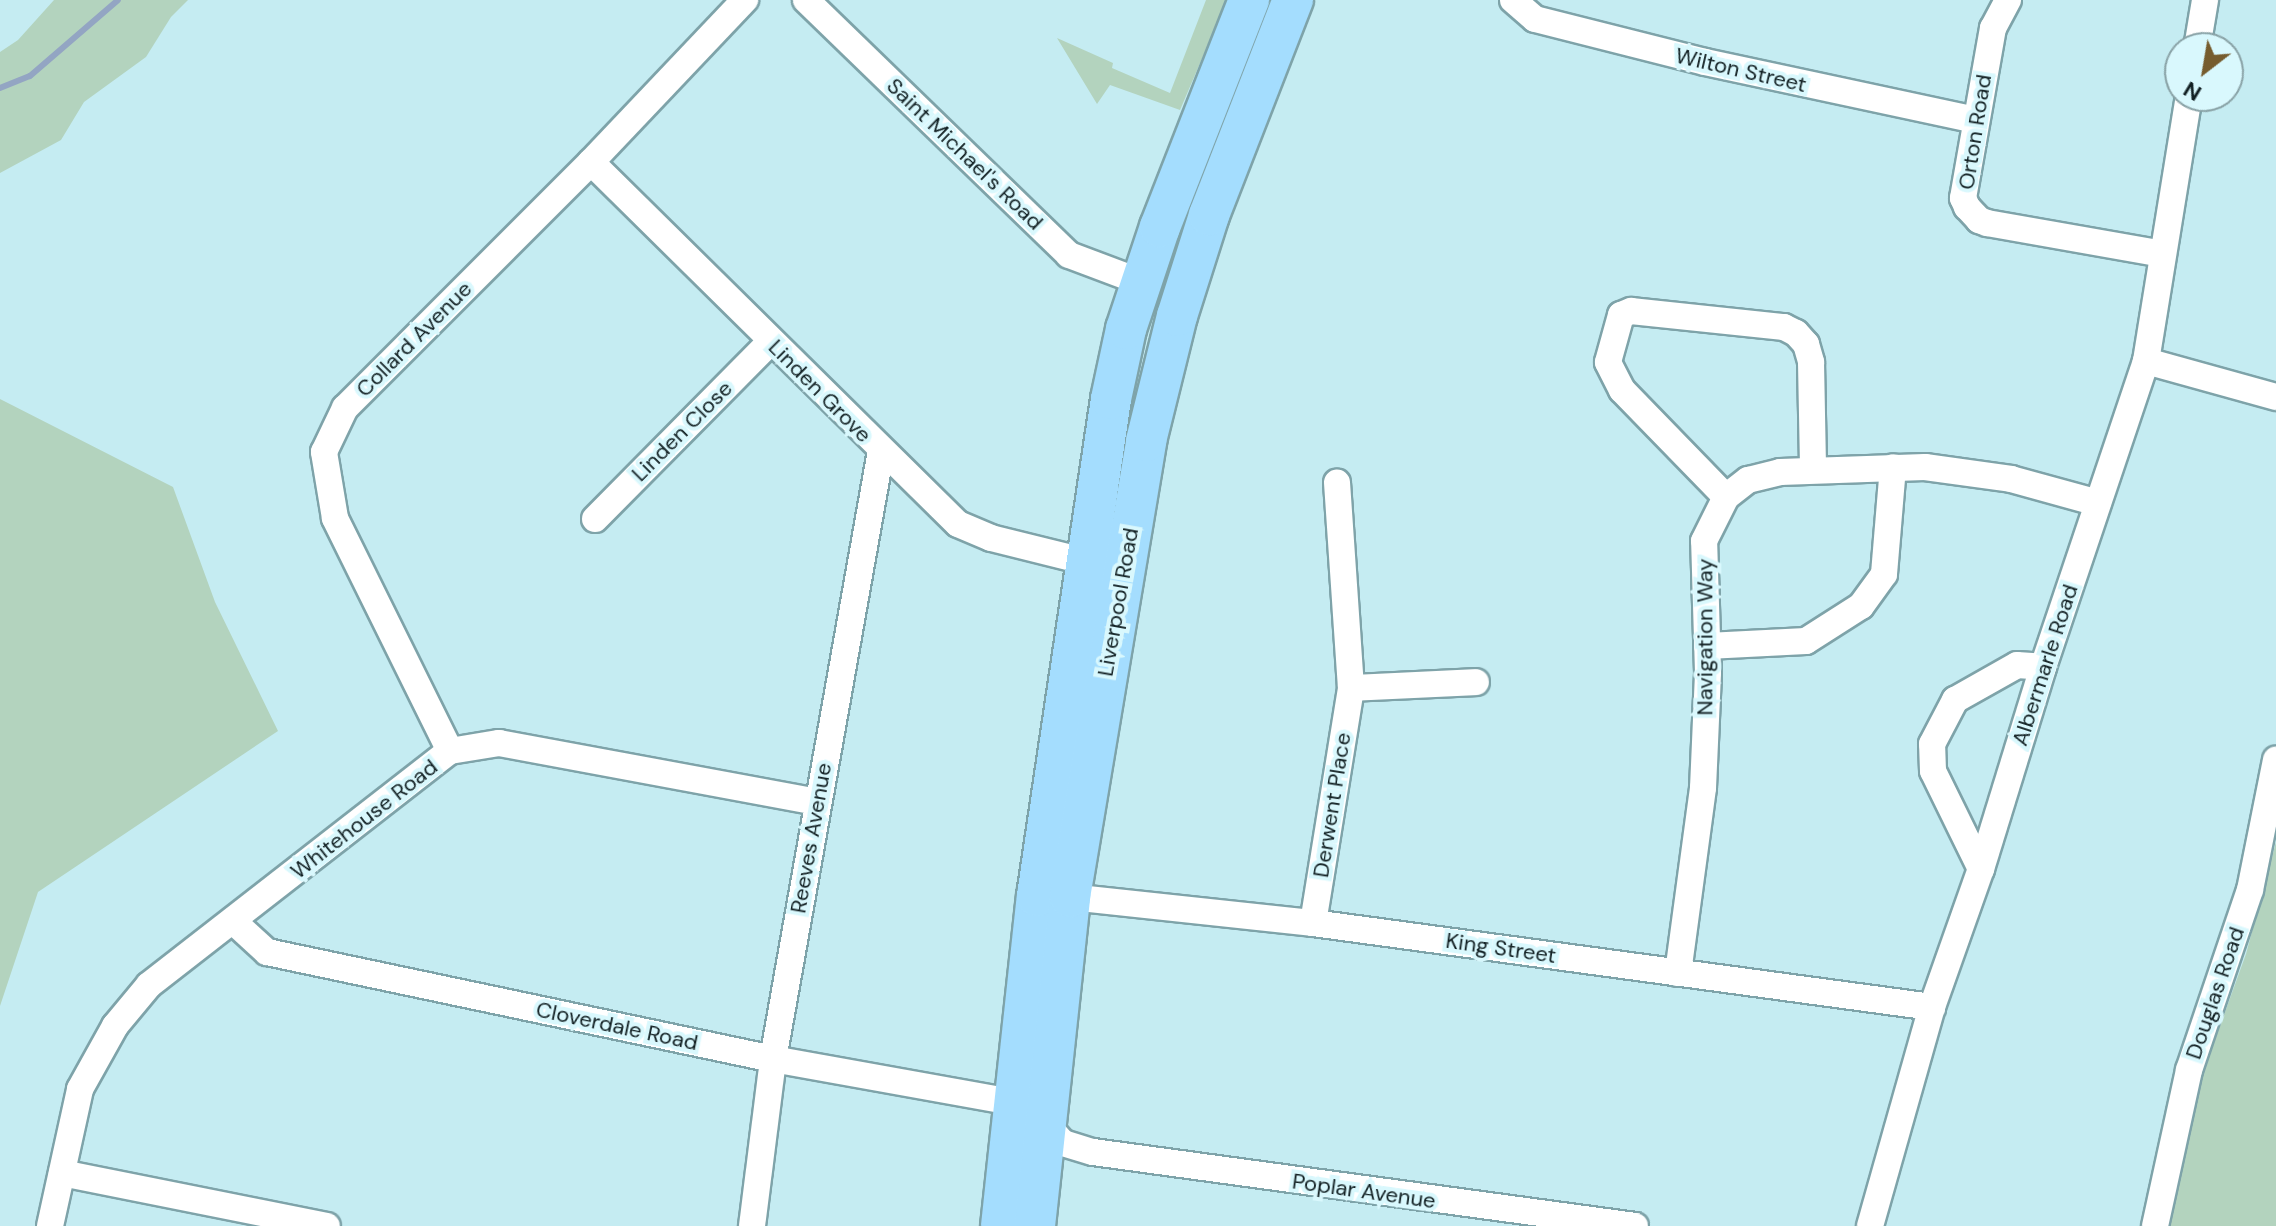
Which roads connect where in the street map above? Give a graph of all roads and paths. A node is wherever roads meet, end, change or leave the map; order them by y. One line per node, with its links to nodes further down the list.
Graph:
1 (745, 0): 11 (street, Collard Avenue)
2 (806, 0): 13 (street, Saint Michael's Road)
3 (1249, 0): 13 (highway, Liverpool Road)
4 (1293, 0): 13 (highway)
5 (1513, 0): 10 (street, Wilton Street)
6 (2008, 0): 10 (street, Orton Road)
7 (2205, 0): 8 (street)
8 (2200, 32)
9 (2186, 112): 12 (street, Albermarle Road)
10 (1976, 120): 12 (street, Orton Road)
11 (591, 162): 14 (street, Linden Grove); 29 (street, Collard Avenue)
12 (2162, 254): 15 (street, Albermarle Road)
13 (1161, 296): 24 (highway, Liverpool Road); 33 (highway, Liverpool Road)
14 (770, 342): 17 (street, Linden Grove); 23 (street, Linden Close)
15 (2146, 361): 16 (street); 22 (street, Albermarle Road)
16 (2276, 397)
17 (881, 451): 24 (street, Linden Grove); 31 (street, Reeves Avenue)
18 (1893, 467): 19 (street); 22 (street); 25 (street)
19 (1813, 469): 21 (street); 21 (street)
20 (1337, 482): 28 (street, Derwent Place)
21 (1726, 497): 25 (street, Navigation Way)
22 (2098, 503): 26 (street, Albermarle Road)
23 (595, 519)
24 (1084, 561): 39 (highway, Liverpool Road)
25 (1707, 646): 36 (street, Navigation Way)
26 (2043, 667): 32 (street, Albermarle Road); 32 (street)
27 (1476, 682): 28 (street)
28 (1351, 688): 35 (street, Derwent Place)
29 (450, 751): 31 (street, Whitehouse Road); 34 (street, Whitehouse Road)
30 (2276, 760): 49 (street, Douglas Road)
31 (817, 802): 38 (street, Reeves Avenue)
32 (1981, 869): 37 (street, Albermarle Road)
33 (1070, 897): 35 (street, King Street); 39 (highway, Liverpool Road)
34 (233, 921): 38 (street, Cloverdale Road); 40 (street, Whitehouse Road)
35 (1313, 923): 36 (street, King Street)
36 (1678, 973): 37 (street, King Street)
37 (1932, 1007): 48 (street, Albermarle Road)
38 (773, 1059): 39 (street, Cloverdale Road); 44 (street, Reeves Avenue)
39 (1030, 1107): 41 (street, Poplar Avenue); 45 (highway, Liverpool Road); 46 (highway, Liverpool Road)
40 (62, 1173): 42 (street, Whitehouse Road); 43 (street)
41 (1507, 1219): 47 (street, Poplar Avenue)
42 (50, 1226)
43 (327, 1226)
44 (752, 1226)
45 (1001, 1226)
46 (1035, 1226)
47 (1635, 1226)
48 (1870, 1226)
49 (2155, 1226)

